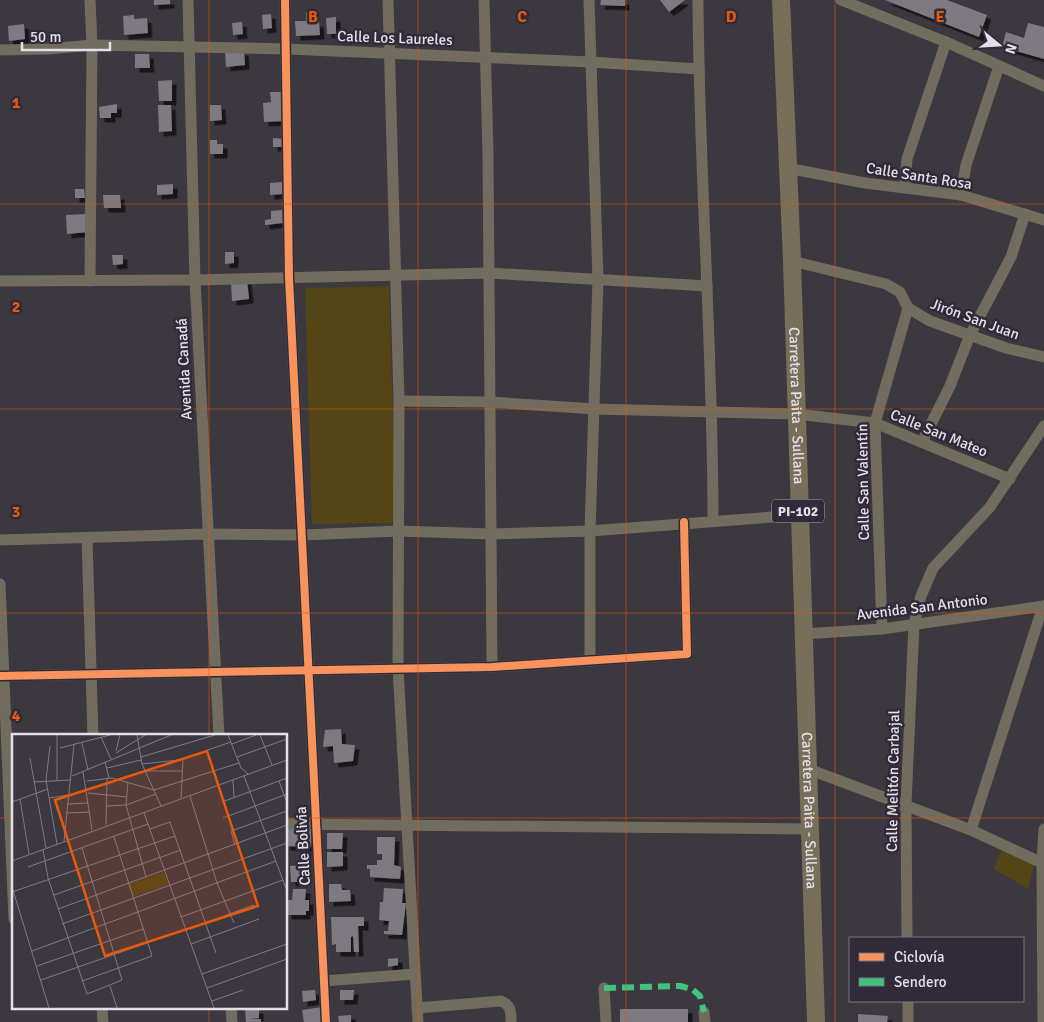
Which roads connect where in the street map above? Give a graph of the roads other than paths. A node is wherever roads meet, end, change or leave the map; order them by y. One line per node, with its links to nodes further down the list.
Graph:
1 (90, 0): 11 (street)
2 (188, 0): 12 (street, Avenida Canadá)
3 (285, 0): 13 (street, Calle Bolivia)
4 (388, 0): 15 (street)
5 (484, 0): 16 (street)
6 (588, 0): 17 (street)
7 (698, 0): 19 (street)
8 (780, 0): 21 (main road, Carretera Paita - Sullana / PI-102)
9 (841, 0): 10 (street)
10 (946, 42): 18 (street); 22 (street)
11 (92, 44): 12 (street, Calle Los Laureles); 14 (street, Calle Los Laureles); 33 (street)
12 (189, 48): 13 (street, Calle Los Laureles); 30 (street, Avenida Canadá)
13 (287, 49): 15 (street, Calle Los Laureles); 29 (street, Calle Bolivia)
14 (0, 50)
15 (391, 54): 16 (street, Calle Los Laureles); 28 (street)
16 (486, 57): 17 (street, Calle Los Laureles); 27 (street)
17 (590, 62): 19 (street, Calle Los Laureles); 31 (street)
18 (999, 66): 20 (street); 23 (street)
19 (699, 69): 34 (street)
20 (1044, 86)
21 (788, 168): 22 (street, Calle Santa Rosa); 26 (main road, Carretera Paita - Sullana / PI-102)
22 (905, 188): 23 (street, Calle Santa Rosa)
23 (961, 195): 24 (street, Calle Santa Rosa)
24 (1025, 214): 25 (street, Calle Santa Rosa); 36 (street)
25 (1044, 220)
26 (792, 261): 35 (street, Jirón San Juan); 42 (main road, Carretera Paita - Sullana / PI-102)
27 (489, 272): 28 (street); 31 (street); 39 (street)
28 (396, 275): 29 (street); 38 (street)
29 (289, 278): 30 (street); 54 (street, Calle Bolivia)
30 (195, 280): 33 (street); 52 (street, Avenida Canadá)
31 (598, 280): 34 (street); 40 (street)
32 (0, 281): 33 (street)
33 (90, 281)
34 (708, 286): 41 (street)
35 (908, 308): 36 (street, Jirón San Juan); 43 (street, Calle San Valentín)
36 (970, 335): 37 (street, Jirón San Juan); 45 (street)
37 (1044, 357)
38 (399, 401): 39 (street, Calle San Mateo); 50 (street)
39 (491, 402): 40 (street, Calle San Mateo); 53 (street)
40 (595, 409): 41 (street, Calle San Mateo); 51 (street)
41 (713, 413): 42 (street, Calle San Mateo); 48 (street)
42 (796, 414): 43 (street, Calle San Mateo); 47 (main road, Carretera Paita - Sullana / PI-102)
43 (875, 423): 45 (street, Calle San Mateo); 60 (street, Calle San Valentín)
44 (1044, 426): 46 (street, Calle Melitón Carbajal)
45 (922, 442): 46 (street, Calle San Mateo)
46 (1010, 478): 59 (street, Calle Melitón Carbajal)
47 (799, 515): 48 (street); 61 (main road, Carretera Paita - Sullana / PI-102)
48 (713, 521): 49 (street)
49 (684, 522): 51 (street); 62 (street)
50 (398, 531): 53 (street); 54 (street); 64 (street)
51 (590, 531): 53 (street); 62 (street)
52 (206, 534): 54 (street); 55 (street); 66 (street, Avenida Canadá)
53 (491, 534): 63 (street)
54 (303, 535): 65 (street, Calle Bolivia)
55 (87, 538): 56 (street); 67 (street)
56 (0, 540)
57 (0, 584): 68 (street)
58 (1043, 606): 59 (street, Avenida San Antonio); 77 (street)
59 (914, 624): 60 (street, Avenida San Antonio); 72 (street, Calle Melitón Carbajal)
60 (882, 629): 61 (street, Avenida San Antonio)
61 (803, 634): 71 (main road, Carretera Paita - Sullana / PI-102)
62 (590, 661): 63 (street)
63 (492, 667): 64 (street)
64 (398, 668): 65 (street); 75 (street)
65 (309, 669): 66 (street); 74 (street, Calle Bolivia)
66 (215, 671): 67 (street); 70 (street, Avenida Canadá)
67 (91, 674): 68 (street); 69 (street)
68 (2, 676): 79 (street)
69 (93, 734)
70 (218, 734)
71 (808, 769): 72 (street); 76 (main road, Carretera Paita - Sullana / PI-102)
72 (906, 804): 77 (street); 82 (street, Calle Melitón Carbajal)
73 (288, 824): 74 (street)
74 (316, 824): 75 (street); 84 (street, Calle Bolivia)
75 (405, 825): 76 (street); 83 (street)
76 (810, 829): 92 (main road, Carretera Paita - Sullana / PI-102)
77 (972, 830): 80 (street)
78 (1044, 832): 80 (street)
79 (8, 845): 81 (street)
80 (1042, 863): 94 (street)
81 (12, 894)
82 (907, 937)
83 (415, 974): 84 (street); 87 (street)
84 (324, 981): 88 (street, Calle Bolivia)
85 (604, 988): 91 (street)
86 (908, 1002): 93 (street)
87 (417, 1008): 89 (street); 90 (street)
88 (326, 1022)
89 (418, 1022)
90 (511, 1022)
91 (606, 1022)
92 (816, 1022)
93 (908, 1022)
94 (1043, 1022)

